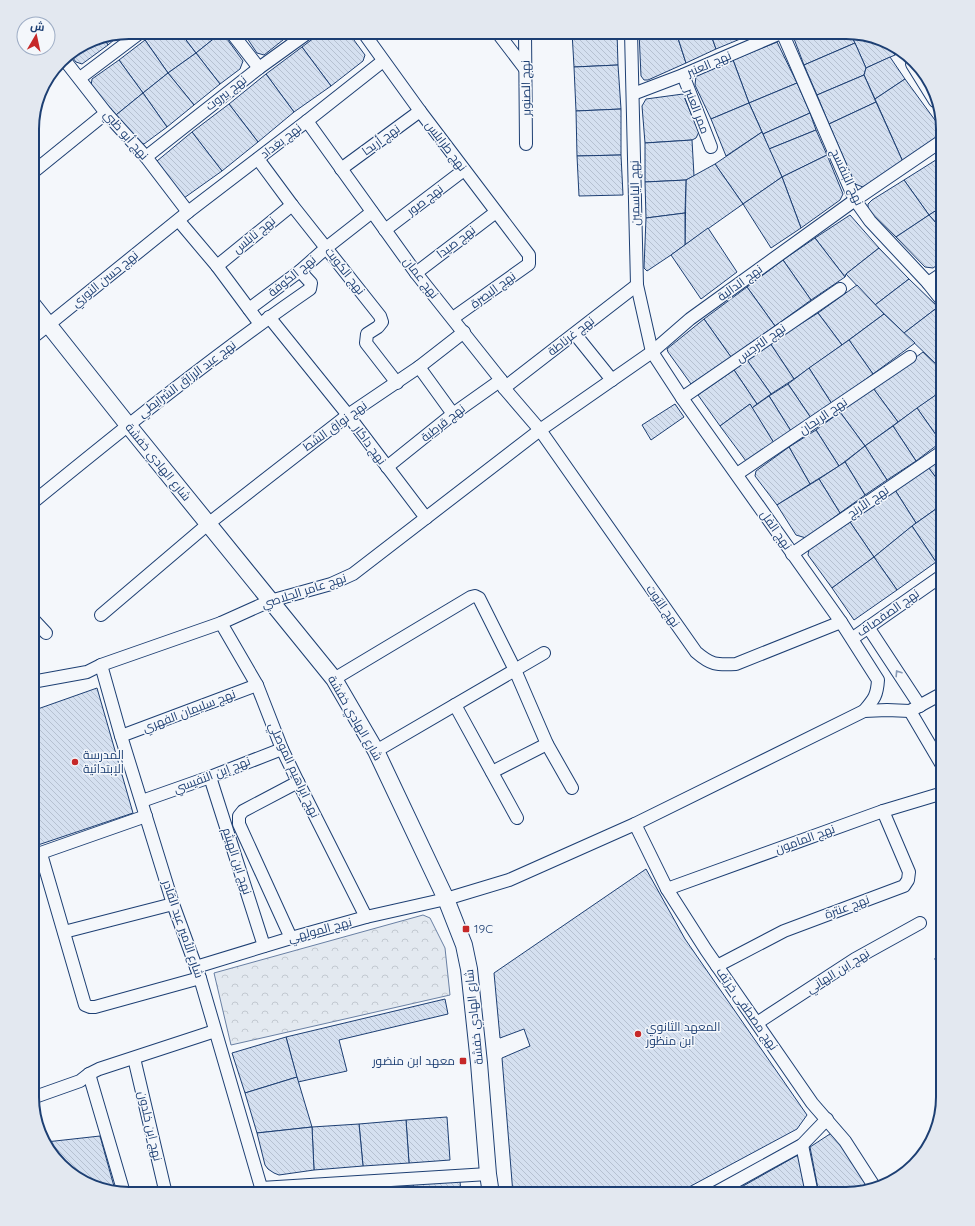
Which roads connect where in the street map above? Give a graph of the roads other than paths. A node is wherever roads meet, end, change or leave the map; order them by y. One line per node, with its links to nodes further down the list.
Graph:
1 (132, 39): 15 (street)
2 (236, 39): 12 (street)
3 (299, 39): 12 (street, نهج بيروت)
4 (368, 39): 10 (street, نهج طرابلس)
5 (502, 39): 13 (street)
6 (525, 39): 13 (street, نهج الصنوبر)
7 (631, 39): 16 (street, نهج الياسمين)
8 (766, 39): 14 (street, نهج العنبر)
9 (785, 39): 28 (street, نهج البنفسج)
10 (383, 61): 17 (street, نهج طرابلس); 19 (street, نهج بغداد)
11 (68, 63): 15 (street, نهج أبو ظبي)
12 (259, 68): 23 (street, نهج بيروت)
13 (526, 70): 20 (street, نهج الصنوبر)
14 (683, 75): 16 (street, نهج العنبر); 22 (street, ممر العنبر)
15 (80, 78): 18 (street, نهج أبو ظبي)
16 (633, 94): 42 (street, نهج الياسمين)
17 (420, 111): 26 (street, نهج أريحا); 27 (street, نهج طرابلس)
18 (106, 113): 23 (street, نهج أبو ظبي); 25 (street)
19 (307, 121): 24 (street, نهج بغداد); 26 (street, نهج عمان)
20 (526, 144)
21 (936, 145): 28 (street, نهج الدالية)
22 (711, 148)
23 (146, 157): 30 (street, نهج أبو ظبي)
24 (258, 159): 29 (street, نهج الكويت); 30 (street, نهج بغداد)
25 (39, 167)
26 (341, 169): 31 (street, نهج عمان)
27 (464, 170): 32 (street, نهج طرابلس); 34 (street, نهج صور)
28 (855, 200): 41 (street, نهج البنفسج); 53 (street, نهج الدالية)
29 (292, 205): 35 (street, نهج الكويت); 37 (street, نهج نابلس)
30 (188, 212): 33 (street, نهج بغداد)
31 (372, 212): 34 (street, نهج عمان); 35 (street, نهج الكوفة)
32 (496, 212): 36 (street, نهج طرابلس); 39 (street, نهج صيدا)
33 (178, 221): 37 (street); 49 (street, نهج حسن النوري)
34 (385, 230): 39 (street, نهج عمان)
35 (326, 248): 38 (street, نهج الكوفة); 57 (street, نهج الكويت)
36 (530, 259): 47 (street, نهج البصرة)
37 (216, 266): 45 (street)
38 (300, 271): 45 (street, نهج الكوفة); 48 (street, نهج عبد الرزاق الشرايطي)
39 (416, 273): 47 (street, نهج عمان)
40 (936, 278): 41 (street)
41 (928, 283): 44 (street, نهج البنفسج)
42 (637, 285): 52 (street, نهج غرناطة); 53 (street, نهج الياسمين)
43 (840, 289): 59 (street, نهج النرجس)
44 (936, 293)
45 (249, 309): 48 (street)
46 (39, 313): 49 (street, شارع الهادي خفشة)
47 (453, 318): 50 (street, نهج عمان)
48 (264, 321): 60 (street, نهج داكار); 62 (street, نهج عبد الرزاق الشرايطي)
49 (49, 325): 51 (street, نهج حسن النوري); 62 (street, شارع الهادي خفشة)
50 (464, 332): 55 (street, نهج نواق الشط); 58 (street, نهج عمان)
51 (39, 333)
52 (575, 334): 56 (street); 58 (street, نهج غرناطة)
53 (652, 352): 56 (street, نهج الدالية); 59 (street, نهج الفل)
54 (910, 358): 66 (street, نهج الريحان)
55 (419, 367): 57 (street, نهج نواق الشط); 61 (street)
56 (612, 380): 63 (street, نهج الدالية)
57 (397, 383): 60 (street, نهج نواق الشط)
58 (503, 384): 61 (street, نهج قرطبة); 63 (street, نهج عمان)
59 (682, 398): 66 (street, نهج الفل)
60 (348, 414): 65 (street, نهج داكار); 69 (street, نهج نواق الشط)
61 (453, 414): 65 (street, نهج قرطبة)
62 (128, 425): 67 (street, نهج عبد الرزاق الشرايطي); 69 (street, شارع الهادي خفشة)
63 (540, 430): 68 (street, نهج عامر الجلاصي); 74 (street, نهج التوت)
64 (936, 456): 70 (street, نهج الأرنج)
65 (387, 467): 68 (street, نهج داكار)
66 (737, 474): 70 (street, نهج الفل)
67 (39, 497)
68 (426, 518): 72 (street, نهج عامر الجلاصي)
69 (208, 524): 72 (street, شارع الهادي خفشة); 73 (street, نهج نواق الشط)
70 (792, 554): 74 (street, نهج الفل)
71 (936, 580): 77 (street, نهج الصفصاف)
72 (270, 601): 75 (street, نهج عامر الجلاصي); 83 (street, شارع الهادي خفشة)
73 (101, 616)
74 (841, 622): 79 (street, نهج الفل)
75 (221, 623): 81 (street, نهج عامر الجلاصي); 85 (street, نهج ابراهيم الموصلي)
76 (39, 626): 78 (street)
77 (868, 627): 79 (street, نهج الصفصاف); 88 (street, one-way to 77)
78 (46, 633)
79 (853, 638): 89 (street, نهج الفل)
80 (544, 653): 82 (street)
81 (101, 665): 84 (street, نهج عامر الجلاصي); 90 (street, شارع الأمير عبد القادر)
82 (515, 670): 83 (street); 87 (street); 91 (street)
83 (334, 679): 93 (street, شارع الهادي خفشة)
84 (39, 681)
85 (257, 686): 90 (street, نهج سليمان الفهري); 92 (street, نهج ابراهيم الموصلي)
86 (936, 697): 88 (street)
87 (455, 705): 93 (street); 95 (street)
88 (915, 709): 89 (street); 94 (street)
89 (864, 711): 104 (street, نهج المولهي)
90 (121, 736): 100 (street, شارع الأمير عبد القادر)
91 (547, 744): 95 (street); 98 (street)
92 (282, 748): 96 (street, نهج إبن النفيسي); 97 (street, نهج ابراهيم الموصلي)
93 (376, 751): 108 (street, شارع الهادي خفشة)
94 (936, 752)
95 (492, 772): 103 (street)
96 (210, 777): 100 (street, نهج إبن النفيسي); 114 (street, نهج ابن الهيثم)
97 (298, 782): 110 (street, نهج ابراهيم الموصلي); 113 (street)
98 (572, 788)
99 (936, 795): 101 (street, نهج المامون)
100 (142, 801): 102 (street, شارع الأمير عبد القادر)
101 (883, 811): 107 (street, نهج المامون); 116 (street, نهج عنترة)
102 (146, 816): 105 (street); 109 (street, شارع الأمير عبد القادر)
103 (517, 818)
104 (635, 824): 107 (street, نهج مصطفى خريّف); 108 (street, نهج المولهي)
105 (39, 854)
106 (39, 861): 112 (street)
107 (667, 889): 116 (street, نهج مصطفى خريّف)
108 (446, 899): 110 (street, نهج المولهي); 125 (street, شارع الهادي خفشة)
109 (173, 904): 112 (street); 115 (street, شارع الأمير عبد القادر)
110 (366, 917): 113 (street, نهج المولهي)
111 (920, 923): 118 (street, نهج ابن الهاني)
112 (64, 932): 117 (street)
113 (291, 938): 114 (street, نهج المولهي)
114 (264, 946): 115 (street, نهج المولهي)
115 (196, 966): 117 (street, شارع الأمير عبد القادر)
116 (717, 966): 118 (street, نهج مصطفى خريّف)
117 (200, 978): 119 (street, شارع الأمير عبد القادر)
118 (757, 1023): 123 (street, نهج مصطفى خريّف)
119 (216, 1031): 120 (street); 129 (street, شارع الأمير عبد القادر)
120 (134, 1058): 121 (street); 128 (street, نهج ابن خلدون)
121 (89, 1074): 122 (street); 127 (street)
122 (39, 1096)
123 (826, 1119): 124 (street); 126 (street, نهج مصطفى خريّف)
124 (802, 1145): 132 (street); 133 (street)
125 (488, 1174): 130 (street); 131 (street, شارع الهادي خفشة)
126 (872, 1183)
127 (122, 1186)
128 (164, 1187)
129 (261, 1187)
130 (315, 1187)
131 (490, 1187)
132 (727, 1187)
133 (811, 1187)

